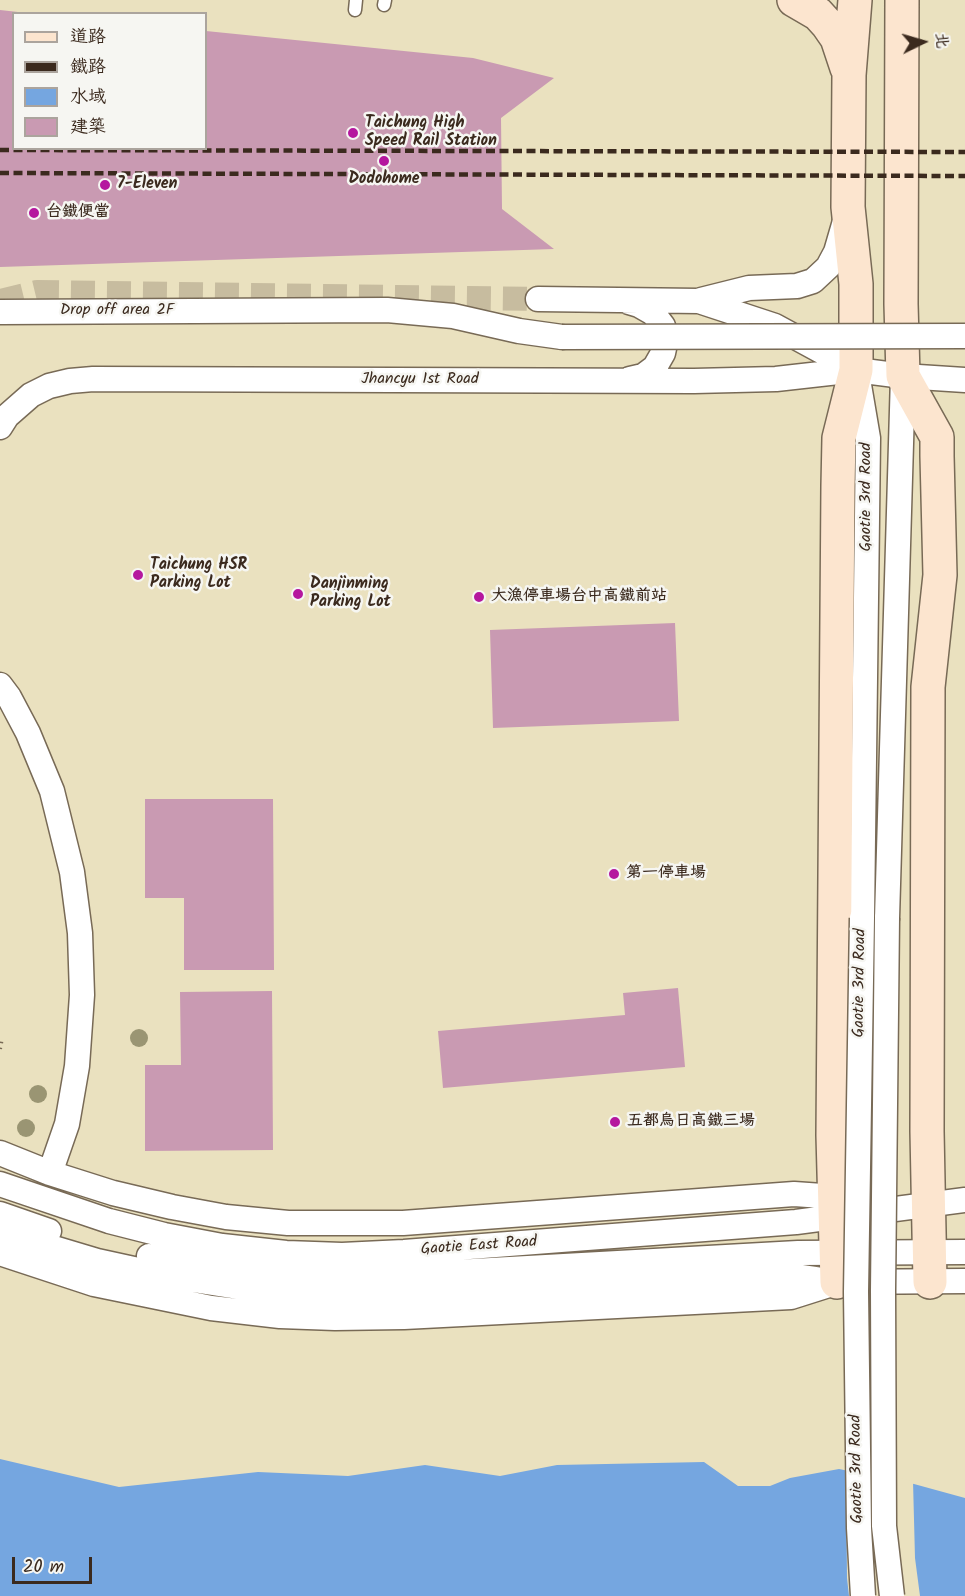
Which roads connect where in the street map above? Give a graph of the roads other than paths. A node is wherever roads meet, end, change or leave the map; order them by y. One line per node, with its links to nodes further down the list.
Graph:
1 (794, 0): 4 (street)
2 (855, 0): 4 (street, Gaotie 3rd Road)
3 (902, 0): 12 (street, Gaotie 3rd Road)
4 (849, 75): 5 (street, Gaotie 3rd Road)
5 (848, 207): 8 (street); 11 (street, Gaotie 3rd Road)
6 (538, 299): 7 (street, Jhancyu 1st Road)
7 (620, 299): 8 (street, Jhancyu 1st Road); 14 (street)
8 (699, 301): 11 (street, Jhancyu 1st Road)
9 (0, 312): 10 (street, Drop off area 2F, bridge)
10 (965, 336)
11 (856, 370): 12 (street, Jhancyu 1st Road); 14 (street, Jhancyu 1st Road); 22 (street, Gaotie 3rd Road); 30 (street, Gaotie 3rd Road, bridge)
12 (903, 376): 13 (street, Jhancyu 1st Road); 21 (street, Gaotie 3rd Road); 31 (street, Gaotie 3rd Road, bridge)
13 (965, 380)
14 (622, 381): 15 (street, Jhancyu 1st Road)
15 (0, 427)
16 (0, 685): 18 (street)
17 (0, 1153): 18 (street)
18 (50, 1173): 22 (street)
19 (0, 1184): 22 (street, Gaotie East Road)
20 (965, 1200): 21 (street)
21 (928, 1204): 22 (street); 28 (street, Gaotie 3rd Road)
22 (834, 1206): 27 (street, Gaotie 3rd Road)
23 (0, 1214): 27 (street, Gaotie East Road)
24 (0, 1232): 27 (street)
25 (965, 1252): 28 (street, Gaotie East Road)
26 (0, 1253): 27 (street)
27 (836, 1267): 28 (street, Gaotie East Road)
28 (930, 1267): 29 (street)
29 (965, 1281)
30 (863, 1596)
31 (892, 1596)

